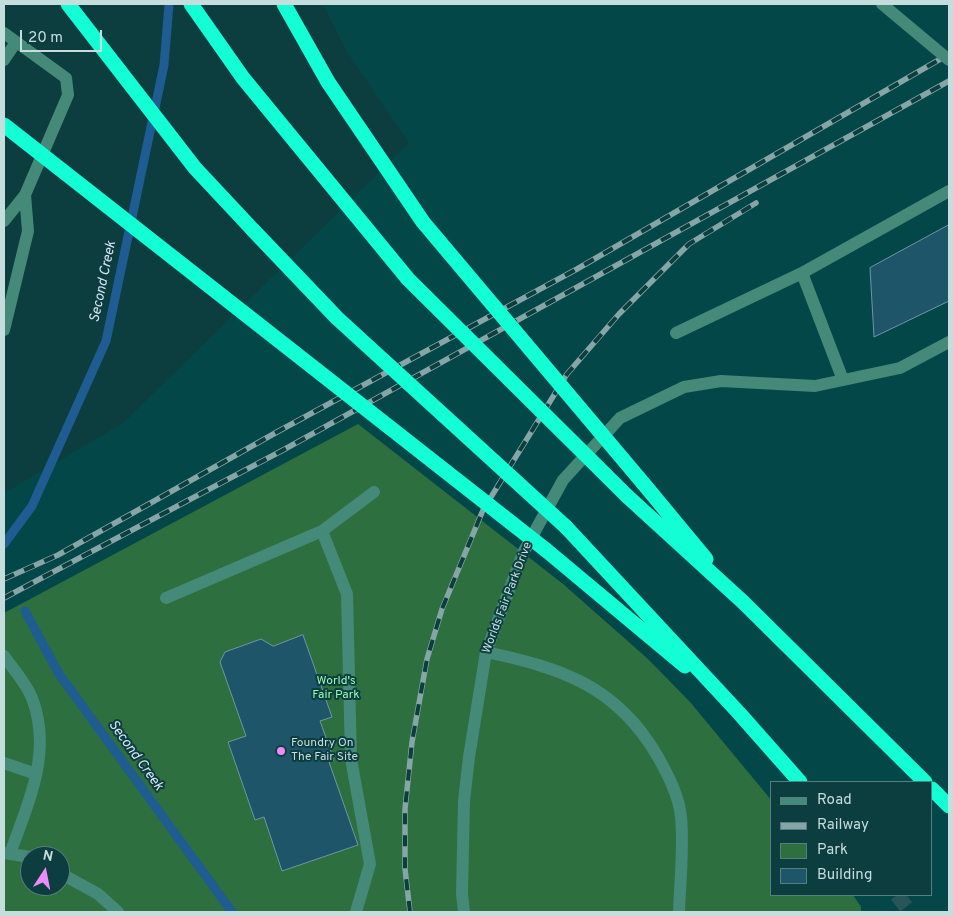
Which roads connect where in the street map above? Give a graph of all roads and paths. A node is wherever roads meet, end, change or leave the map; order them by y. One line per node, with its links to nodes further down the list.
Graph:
1 (68, 4): 24 (highway, bridge)
2 (191, 4): 21 (highway, bridge)
3 (284, 4): 21 (highway, bridge)
4 (882, 4): 8 (street, bridge)
5 (4, 33): 6 (street)
6 (16, 42): 7 (street); 11 (street)
7 (4, 60)
8 (949, 60)
9 (4, 125): 24 (highway, bridge)
10 (949, 191): 13 (street)
11 (25, 195): 12 (street); 14 (street)
12 (4, 221)
13 (802, 273): 15 (street); 17 (street)
14 (4, 330)
15 (676, 333)
16 (949, 342): 17 (street, Worlds Fair Park Drive)
17 (843, 380): 22 (street, Worlds Fair Park Drive)
18 (374, 492): 19 (street)
19 (322, 531): 20 (street); 35 (street)
20 (166, 598)
21 (743, 602): 28 (highway)
22 (486, 652): 36 (street, Worlds Fair Park Drive); 37 (street)
23 (4, 656): 26 (street)
24 (739, 713): 27 (highway)
25 (4, 763): 26 (street)
26 (36, 774): 31 (street)
27 (799, 781)
28 (924, 781)
29 (933, 790): 30 (highway)
30 (949, 806)
31 (7, 853): 32 (street)
32 (20, 855)
33 (70, 879): 34 (street)
34 (118, 912)
35 (356, 912)
36 (464, 912)
37 (679, 912)

